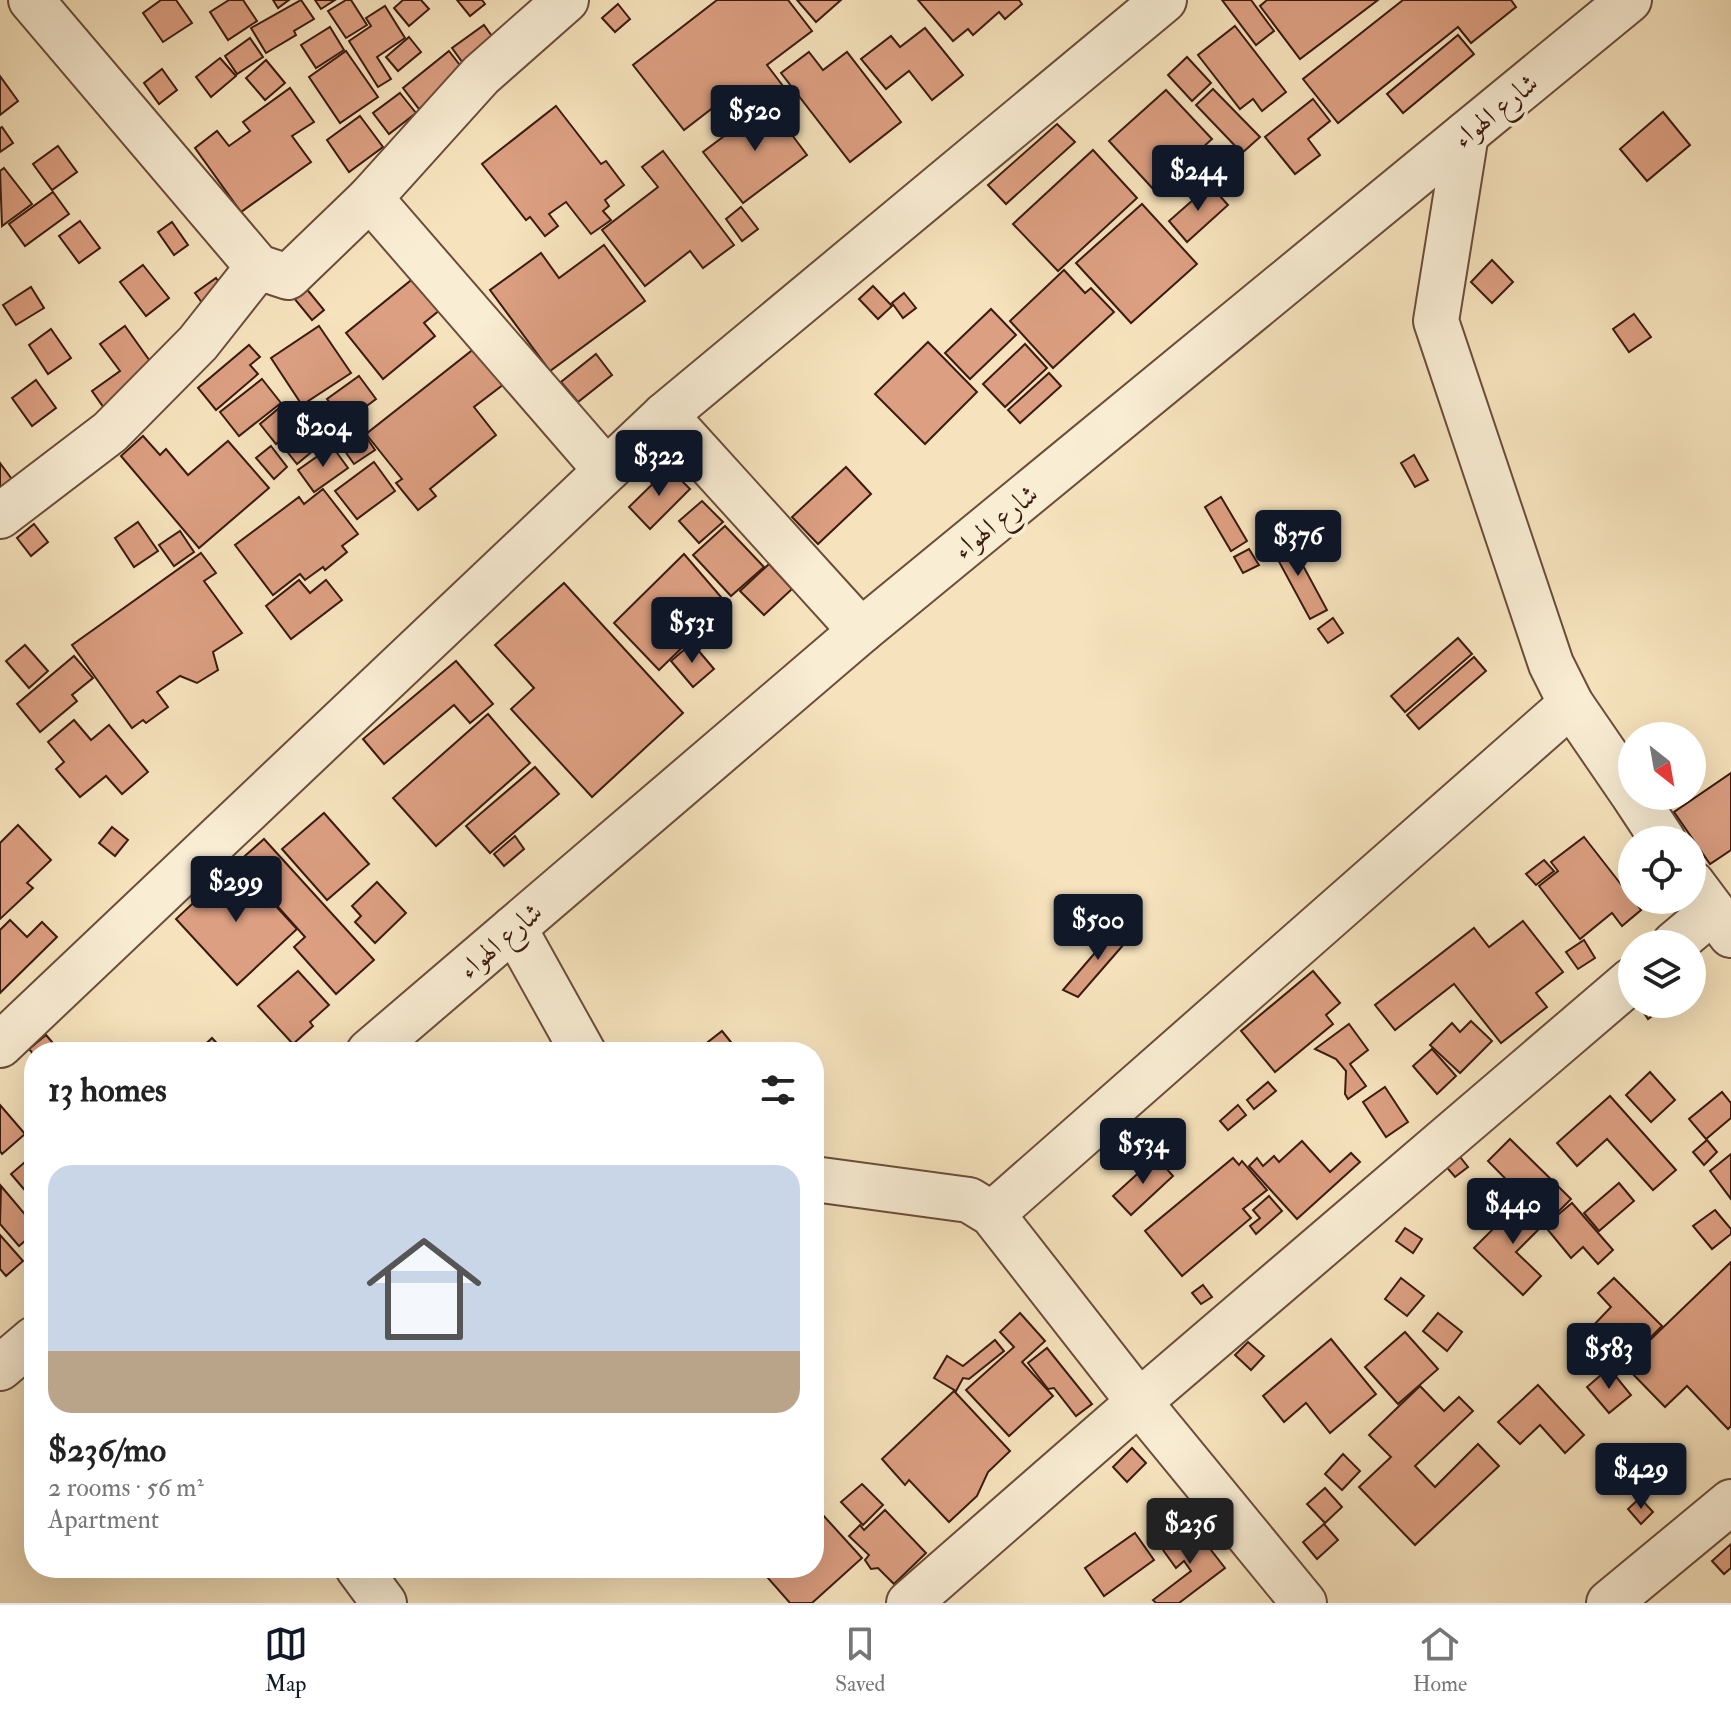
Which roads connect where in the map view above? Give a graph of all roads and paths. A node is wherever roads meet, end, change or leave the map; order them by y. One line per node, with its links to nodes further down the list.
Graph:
1 (23, 0): 6 (street)
2 (31, 0): 9 (street)
3 (566, 0): 8 (street)
4 (1164, 0): 10 (street)
5 (1629, 0): 7 (street, شارع الهواء)
6 (0, 16)
7 (1466, 134): 13 (street, شارع الهواء); 14 (street)
8 (370, 198): 9 (street); 11 (street)
9 (258, 267): 12 (street)
10 (665, 415): 11 (street); 13 (street)
11 (606, 470): 22 (street)
12 (0, 516)
13 (861, 631): 17 (street, شارع الهواء)
14 (1571, 704): 15 (street); 24 (street)
15 (1618, 772)
16 (1712, 910): 18 (street)
17 (514, 928): 20 (street, شارع الهواء); 21 (street)
18 (1690, 930)
19 (1618, 992): 27 (street)
20 (381, 1042)
21 (577, 1042)
22 (0, 1045)
23 (824, 1180): 24 (street)
24 (992, 1214): 27 (street)
25 (24, 1348): 26 (street)
26 (0, 1368)
27 (1139, 1402): 31 (street); 32 (street)
28 (1731, 1502): 33 (street)
29 (365, 1578): 30 (street)
30 (384, 1603)
31 (909, 1603)
32 (1304, 1603)
33 (1609, 1603)

